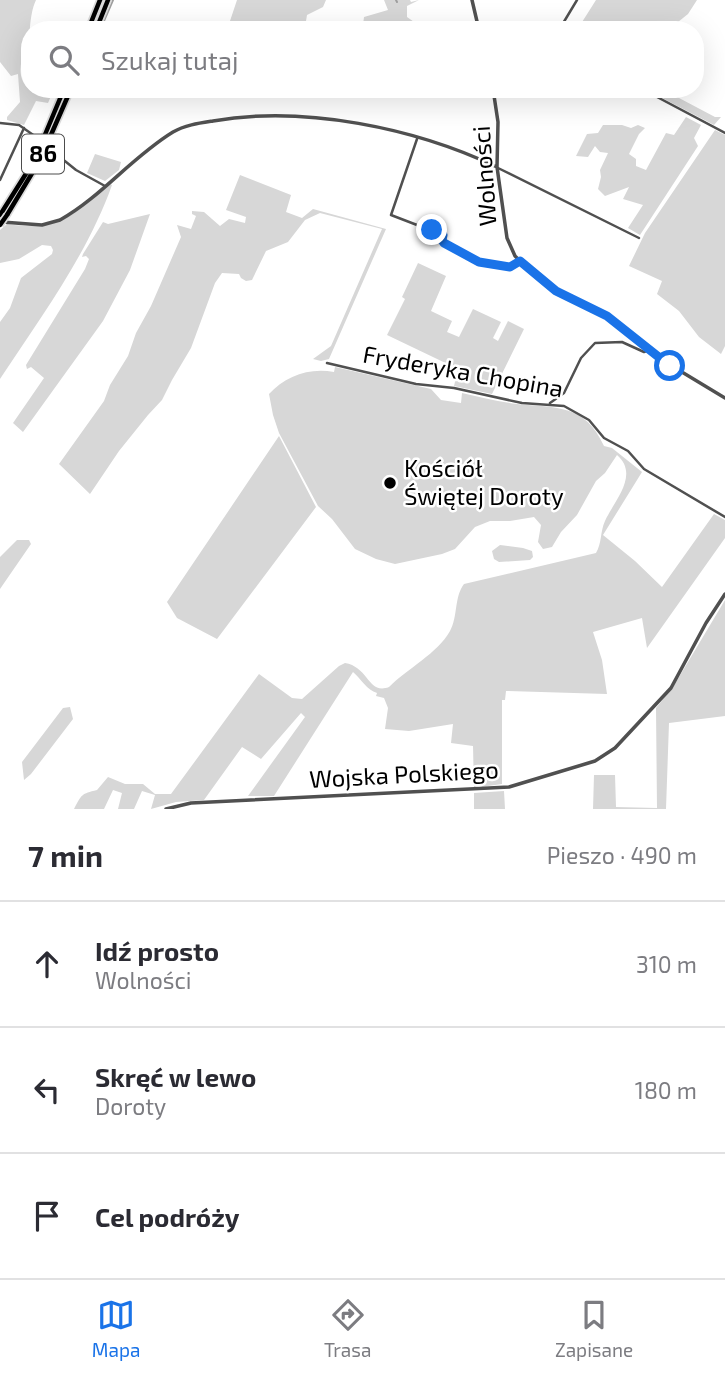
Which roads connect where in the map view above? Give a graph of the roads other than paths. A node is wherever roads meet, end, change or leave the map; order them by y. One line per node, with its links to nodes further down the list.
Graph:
1 (100, 0): 5 (main road)
2 (108, 0): 6 (main road)
3 (472, 0): 7 (street)
4 (578, 0): 8 (street)
5 (92, 21)
6 (100, 21)
7 (477, 21)
8 (565, 21)
9 (60, 98): 22 (main road, 86)
10 (67, 98): 22 (main road, 86)
11 (496, 98): 19 (street, Wolności)
12 (659, 98): 15 (street)
13 (0, 123): 14 (street)
14 (24, 128): 16 (street); 20 (street)
15 (725, 132)
16 (39, 139)
17 (417, 139): 19 (street); 21 (street); 25 (street)
18 (50, 149): 21 (street)
19 (497, 167): 24 (street); 25 (street, Wolności)
20 (0, 180)
21 (105, 186): 23 (street)
22 (3, 214): 23 (main road, 86, bridge)
23 (0, 223)
24 (639, 238)
25 (520, 261): 26 (street, Wolności)
26 (649, 349): 28 (street, Wolności); 29 (street)
27 (327, 363): 29 (street, Fryderyka Chopina)
28 (725, 398)
29 (550, 403): 30 (street, Fryderyka Chopina)
30 (725, 517)
31 (725, 594): 32 (street, Wojska Polskiego)
32 (166, 809)

